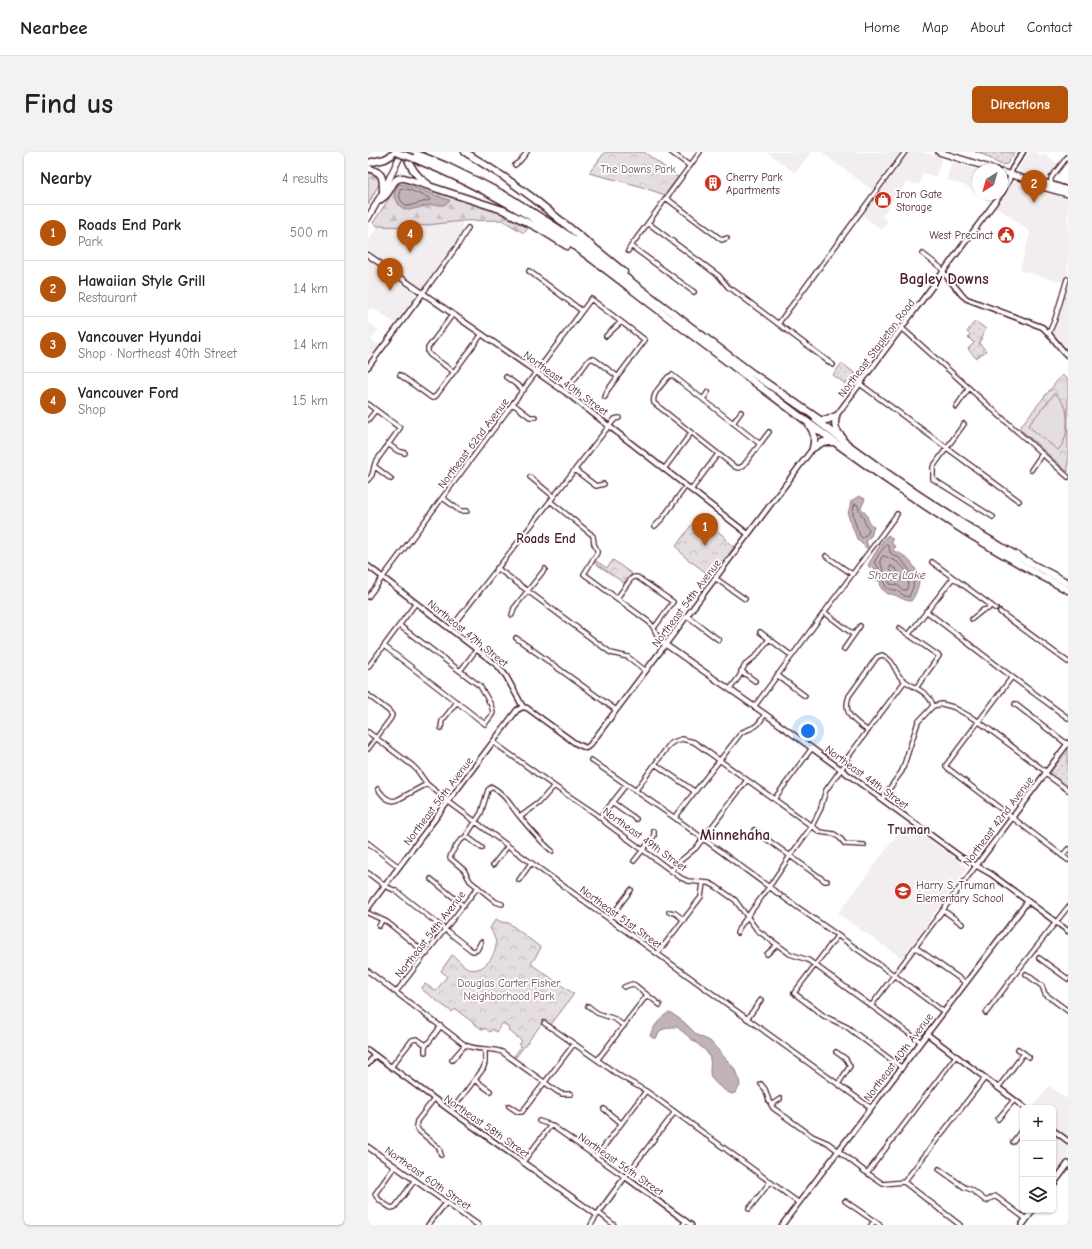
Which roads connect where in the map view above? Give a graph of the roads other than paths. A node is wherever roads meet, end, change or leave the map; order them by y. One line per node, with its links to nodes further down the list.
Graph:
1 (401, 152): 9 (highway, bridge); 11 (highway); 20 (highway); 22 (main road)
2 (465, 152): 40 (highway)
3 (527, 152): 13 (street)
4 (672, 152): 14 (street)
5 (700, 152): 14 (street)
6 (904, 152): 45 (street)
7 (939, 152): 12 (main road)
8 (1023, 152): 17 (street, Northeast Stapleton Road)
9 (413, 154): 40 (highway); 43 (highway)
10 (1068, 156): 19 (street)
11 (368, 163)
12 (977, 164)
13 (515, 165)
14 (690, 166): 24 (street)
15 (368, 168): 22 (highway)
16 (1008, 174): 17 (main road)
17 (1011, 175): 18 (street, Northeast Stapleton Road); 19 (main road)
18 (1008, 182)
19 (1048, 184): 21 (main road); 23 (main road)
20 (432, 186): 26 (highway); 43 (highway)
21 (1068, 190)
22 (383, 192): 26 (main road)
23 (1068, 194)
24 (666, 198): 28 (street); 30 (street)
25 (997, 200): 36 (street, Northeast Stapleton Road)
26 (378, 201): 27 (main road)
27 (368, 218)
28 (648, 223): 31 (street); 45 (street)
29 (468, 228): 39 (street)
30 (727, 238)
31 (631, 246): 32 (street); 38 (street)
32 (628, 251)
33 (923, 254): 36 (street)
34 (368, 255): 39 (street, Northeast 40th Street)
35 (529, 271): 41 (street)
36 (943, 272): 46 (street, Northeast Stapleton Road); 47 (street)
37 (1067, 279): 47 (street)
38 (694, 292)
39 (423, 293): 42 (street, Northeast 40th Street); 52 (street)
40 (666, 308): 67 (highway)
41 (582, 311): 44 (street, Northeast 62nd Avenue); 56 (street, Northeast 62nd Avenue)
42 (453, 314): 48 (street, Northeast 40th Street); 55 (street)
43 (673, 321): 71 (highway)
44 (621, 322): 49 (street); 58 (street)
45 (778, 324): 53 (street)
46 (902, 328): 60 (street, Northeast Stapleton Road); 61 (street)
47 (1049, 333): 50 (street)
48 (482, 334): 55 (street); 56 (street, Northeast 40th Street)
49 (606, 336)
50 (1068, 356)
51 (368, 358): 52 (street)
52 (372, 361): 54 (street)
53 (833, 365)
54 (368, 367)
55 (454, 372): 57 (street)
56 (537, 372): 62 (street, Northeast 62nd Avenue); 63 (street, Northeast 40th Street)
57 (400, 375)
58 (618, 376): 63 (street); 65 (street)
59 (506, 377): 62 (street)
60 (860, 384): 74 (street, Northeast Stapleton Road); 86 (street)
61 (969, 388): 70 (street); 90 (street)
62 (524, 390): 69 (street, Northeast 62nd Avenue)
63 (565, 392): 80 (street, Northeast 40th Street)
64 (708, 392): 66 (street)
65 (605, 397)
66 (703, 399): 78 (street); 82 (street)
67 (793, 402): 74 (highway); 91 (highway)
68 (368, 404): 72 (street)
69 (513, 404): 75 (street); 104 (street, Northeast 62nd Avenue)
70 (956, 407)
71 (790, 409): 83 (highway); 87 (highway)
72 (376, 410): 77 (street); 84 (street)
73 (741, 412): 78 (street)
74 (836, 416): 91 (highway)
75 (535, 417)
76 (619, 418): 80 (street)
77 (368, 420)
78 (733, 422): 85 (street)
79 (964, 424): 86 (street)
80 (609, 426): 93 (street, Northeast 40th Street); 94 (street)
81 (769, 432): 85 (street)
82 (691, 433): 89 (street); 93 (street)
83 (836, 443): 87 (highway); 122 (highway)
84 (388, 444): 88 (street); 92 (street)
85 (760, 444): 89 (street)
86 (946, 447): 106 (street); 109 (street)
87 (813, 448): 111 (street, Northeast 54th Avenue)
88 (405, 453)
89 (718, 454): 102 (street)
90 (1042, 454): 95 (street); 97 (street)
91 (864, 456): 121 (highway)
92 (374, 466): 98 (street); 99 (street)
93 (664, 469): 101 (street, Northeast 40th Street)
94 (575, 470): 100 (street); 103 (street)
95 (1031, 470)
96 (530, 477): 103 (street)
97 (1068, 477)
98 (391, 479)
99 (368, 480)
100 (604, 484)
101 (686, 486): 102 (street, Northeast 40th Street); 110 (street)
102 (691, 490): 111 (street, Northeast 40th Street)
103 (554, 496): 105 (street)
104 (443, 498): 107 (street); 118 (street, Northeast 62nd Avenue)
105 (550, 501): 115 (street); 125 (street, Northeast 44th Street)
106 (1019, 501)
107 (467, 511)
108 (897, 514): 117 (street)
109 (993, 517)
110 (655, 526)
111 (748, 534): 119 (street, Northeast 54th Avenue)
112 (826, 556): 117 (street)
113 (932, 562): 120 (street)
114 (368, 566): 118 (street, Northeast 47th Street)
115 (497, 568): 123 (street); 140 (street)
116 (545, 570): 123 (street)
117 (852, 574): 131 (street)
118 (383, 578): 124 (street, Northeast 62nd Avenue); 127 (street, Northeast 47th Street)
119 (716, 578): 126 (street); 134 (street, Northeast 54th Avenue)
120 (953, 578): 128 (street); 130 (street)
121 (1068, 583)
122 (1068, 590)
123 (527, 592): 133 (street); 155 (street)
124 (368, 597)
125 (617, 598): 138 (street, Northeast 44th Street); 138 (street)
126 (745, 599)
127 (416, 603): 136 (street); 140 (street, Northeast 47th Street)
128 (991, 606): 129 (street); 135 (street)
129 (996, 609)
130 (926, 611): 142 (street); 158 (street)
131 (824, 612): 143 (street); 151 (street)
132 (1000, 612): 152 (street)
133 (512, 615)
134 (687, 616): 146 (street); 147 (street, Northeast 54th Avenue)
135 (972, 619)
136 (400, 626): 148 (street); 154 (street)
137 (860, 626): 143 (street)
138 (654, 628): 147 (street, Northeast 44th Street)
139 (900, 628): 142 (street)
140 (450, 629): 149 (street, Northeast 47th Street)
141 (760, 632): 145 (street)
142 (909, 634): 161 (street)
143 (854, 635): 150 (street)
144 (516, 638): 170 (street)
145 (769, 638): 151 (street); 156 (street)
146 (719, 640)
147 (666, 645): 155 (street, Northeast 54th Avenue); 162 (street, Northeast 44th Street)
148 (384, 646): 153 (street); 165 (street)
149 (477, 649): 154 (street); 169 (street, Northeast 47th Street)
150 (844, 649)
151 (792, 656): 157 (street)
152 (1068, 662)
153 (368, 668)
154 (460, 671): 165 (street)
155 (646, 671): 170 (street, Northeast 54th Avenue)
156 (741, 671): 159 (street); 162 (street)
157 (777, 676): 164 (street); 167 (street)
158 (1012, 677): 172 (street); 173 (street)
159 (755, 681)
160 (905, 681): 161 (street); 175 (street); 175 (street)
161 (916, 688): 168 (street)
162 (730, 689): 167 (street, Northeast 44th Street)
163 (368, 695): 177 (street)
164 (805, 696)
165 (457, 702): 174 (street)
166 (1015, 704): 179 (street)
167 (754, 706): 171 (street, Northeast 44th Street)
168 (933, 706): 173 (street); 197 (street)
169 (524, 707): 178 (street, Northeast 56th Avenue); 180 (street, Northeast 47th Street)
170 (616, 710): 180 (street, Northeast 54th Avenue)
171 (765, 714): 181 (street, Northeast 44th Street); 184 (street)
172 (1068, 718)
173 (978, 721): 187 (street); 203 (street)
174 (441, 728)
175 (868, 731): 186 (street)
176 (368, 732): 177 (street, Northeast 51st Street)
177 (376, 738): 182 (street); 189 (street, Northeast 51st Street)
178 (494, 742): 191 (street, Northeast 49th Street); 198 (street, Northeast 56th Avenue)
179 (1067, 743): 187 (street, Northeast 42nd Avenue)
180 (586, 748)
181 (812, 748): 186 (street, Northeast 44th Street); 196 (street)
182 (368, 749)
183 (591, 760): 190 (street)
184 (720, 761): 185 (street); 188 (street); 195 (street)
185 (655, 764): 193 (street); 195 (street)
186 (841, 769): 197 (street, Northeast 44th Street); 206 (street)
187 (1046, 773): 194 (street); 203 (street, Northeast 42nd Avenue)
188 (747, 780): 196 (street); 210 (street)
189 (427, 784): 192 (street); 198 (street, Northeast 51st Street)
190 (626, 785): 193 (street); 199 (street)
191 (554, 786): 200 (street); 201 (street, Northeast 49th Street)
192 (378, 789)
193 (636, 790): 202 (street)
194 (1068, 790)
195 (694, 792): 202 (street)
196 (775, 798): 206 (street)
197 (882, 799): 224 (street, Northeast 44th Street)
198 (448, 802): 205 (street, Northeast 51st Street); 225 (street, Northeast 56th Avenue)
199 (612, 802): 201 (street); 204 (street)
200 (520, 817): 205 (street); 217 (street)
201 (600, 818): 216 (street, Northeast 49th Street)
202 (675, 818): 210 (street)
203 (1011, 818): 219 (street); 224 (street, Northeast 42nd Avenue)
204 (636, 820)
205 (475, 822): 209 (street); 213 (street, Northeast 51st Street)
206 (812, 826): 212 (street); 218 (street)
207 (754, 830): 218 (street)
208 (654, 831): 216 (street)
209 (466, 836): 214 (street); 233 (street)
210 (704, 839): 226 (street); 234 (street)
211 (368, 843): 225 (street)
212 (864, 845)
213 (508, 846): 222 (street, Northeast 51st Street); 223 (street)
214 (482, 848)
215 (1068, 849): 219 (street)
216 (644, 850): 221 (street); 226 (street, Northeast 49th Street)
217 (552, 851)
218 (790, 856): 230 (street); 234 (street)
219 (1062, 856): 220 (street)
220 (1068, 860)
221 (634, 861)
222 (532, 863): 229 (street); 245 (street, Northeast 51st Street)
223 (493, 865)
224 (976, 866): 236 (street, Northeast 44th Street); 241 (street, Northeast 42nd Avenue)
225 (399, 867): 232 (street, Northeast 56th Avenue)
226 (672, 871): 231 (street, Northeast 49th Street)
227 (368, 873): 232 (street)
228 (431, 879): 238 (street)
229 (519, 880)
230 (827, 881)
231 (702, 883): 244 (street, Northeast 49th Street); 247 (street)
232 (385, 886): 240 (street, Northeast 56th Avenue); 251 (street)
233 (478, 887): 237 (street); 238 (street, Northeast 54th Avenue)
234 (770, 887): 244 (street); 254 (street)
235 (631, 890): 245 (street)
236 (1028, 901): 248 (street, Northeast 44th Street); 268 (street, Northeast 40th Avenue)
237 (502, 904)
238 (464, 906): 251 (street, Northeast 54th Avenue)
239 (1068, 907): 248 (street)
240 (368, 908)
241 (943, 910): 249 (street); 257 (street, Northeast 42nd Avenue)
242 (669, 912): 247 (street)
243 (368, 913): 246 (street)
244 (747, 917): 253 (street); 256 (street, Northeast 49th Street)
245 (609, 919): 259 (street, Northeast 51st Street)
246 (382, 920): 250 (street); 258 (street)
247 (684, 920): 259 (street)
248 (1056, 922): 252 (street, Northeast 44th Street); 278 (street)
249 (962, 924)
250 (379, 926)
251 (445, 930): 255 (street); 258 (street, Northeast 54th Avenue)
252 (1068, 931)
253 (737, 933)
254 (837, 936): 262 (street); 265 (street)
255 (481, 942)
256 (777, 945): 260 (street); 262 (street, Northeast 49th Street)
257 (915, 947): 265 (street, Northeast 42nd Avenue); 268 (street)
258 (427, 954): 270 (street, Northeast 54th Avenue)
259 (657, 954): 279 (street, Northeast 51st Street)
260 (768, 954)
261 (1039, 958): 267 (street)
262 (814, 965): 275 (street, Northeast 49th Street); 301 (street)
263 (370, 972): 266 (street); 270 (street)
264 (1026, 974): 276 (street)
265 (894, 975): 275 (street, Northeast 42nd Avenue); 277 (street)
266 (368, 977)
267 (1068, 979)
268 (966, 983): 277 (street, Northeast 40th Avenue)
269 (624, 987): 271 (street)
270 (396, 992): 281 (street)
271 (647, 995): 273 (street); 282 (street)
272 (761, 1000): 279 (street)
273 (660, 1005)
274 (588, 1006): 282 (street)
275 (871, 1006): 284 (street, Northeast 49th Street)
276 (1068, 1011)
277 (944, 1012): 283 (street, Northeast 40th Avenue)
278 (986, 1013)
279 (747, 1019): 306 (street, Northeast 51st Street)
280 (544, 1023): 285 (street)
281 (441, 1026): 286 (street); 287 (street)
282 (624, 1026): 297 (street)
283 (927, 1034): 284 (street, Northeast 40th Avenue); 295 (street)
284 (921, 1042): 301 (street, Northeast 40th Avenue)
285 (574, 1044): 297 (street); 304 (street)
286 (426, 1045): 291 (street); 300 (street)
287 (465, 1045): 288 (street); 298 (street)
288 (485, 1049): 303 (street); 304 (street)
289 (1018, 1049): 293 (street)
290 (368, 1050): 294 (street, Northeast 58th Street)
291 (425, 1052)
292 (836, 1052): 306 (street)
293 (1024, 1053): 296 (street); 307 (street)
294 (375, 1055): 299 (street); 300 (street, Northeast 58th Street)
295 (956, 1056): 302 (street); 337 (street)
296 (1030, 1058)
297 (598, 1059): 309 (street)
298 (452, 1060)
299 (368, 1064)
300 (391, 1067): 311 (street, Northeast 58th Street)
301 (902, 1068): 317 (street, Northeast 40th Avenue)
302 (985, 1078): 307 (street); 342 (street)
303 (475, 1080): 308 (street); 319 (street)
304 (545, 1082): 310 (street); 316 (street)
305 (761, 1084): 314 (street)
306 (838, 1084): 317 (street, Northeast 51st Street)
307 (998, 1088): 313 (street)
308 (490, 1091)
309 (646, 1091): 320 (street); 323 (street)
310 (570, 1094)
311 (434, 1099): 319 (street, Northeast 58th Street); 331 (street)
312 (780, 1099): 314 (street)
313 (1014, 1100): 315 (street); 321 (street)
314 (771, 1105): 330 (street)
315 (1021, 1105)
316 (509, 1106)
317 (871, 1108): 330 (street, Northeast 40th Avenue)
318 (604, 1109): 323 (street)
319 (451, 1111): 333 (street, Northeast 58th Street)
320 (675, 1112): 338 (street); 341 (street)
321 (998, 1119)
322 (539, 1121): 324 (street, Northeast 56th Street)
323 (621, 1123): 332 (street)
324 (551, 1125): 332 (street, Northeast 56th Street); 333 (street)
325 (1020, 1132): 328 (street)
326 (1056, 1132): 327 (street)
327 (1068, 1141)
328 (1013, 1142)
329 (368, 1147): 335 (street, Northeast 60th Street)
330 (838, 1151): 337 (street); 345 (street, Northeast 40th Avenue)
331 (442, 1155)
332 (596, 1157): 338 (street, Northeast 56th Street)
333 (523, 1162): 348 (street, Northeast 58th Street)
334 (1068, 1164): 340 (main road)
335 (395, 1166): 339 (street, Northeast 60th Street); 339 (street)
336 (939, 1169): 349 (street)
337 (867, 1173): 342 (street)
338 (625, 1177): 348 (street); 351 (street, Northeast 56th Street)
339 (415, 1180): 344 (street, Northeast 60th Street)
340 (1056, 1180)
341 (770, 1182): 345 (street); 346 (street)
342 (904, 1182): 360 (street)
343 (845, 1201): 350 (street)
344 (447, 1202): 352 (street); 353 (street, Northeast 60th Street)
345 (799, 1203): 357 (street, Northeast 40th Avenue)
346 (749, 1209)
347 (1031, 1213): 349 (main road)
348 (598, 1214): 354 (street); 355 (street)
349 (1026, 1219): 361 (main road)
350 (875, 1221): 358 (street); 359 (street)
351 (685, 1223): 356 (street, Northeast 56th Street)
352 (428, 1225)
353 (478, 1225)
354 (590, 1225)
355 (614, 1225)
356 (691, 1225)
357 (782, 1225)
358 (871, 1225)
359 (880, 1225)
360 (960, 1225)
361 (1022, 1225)

